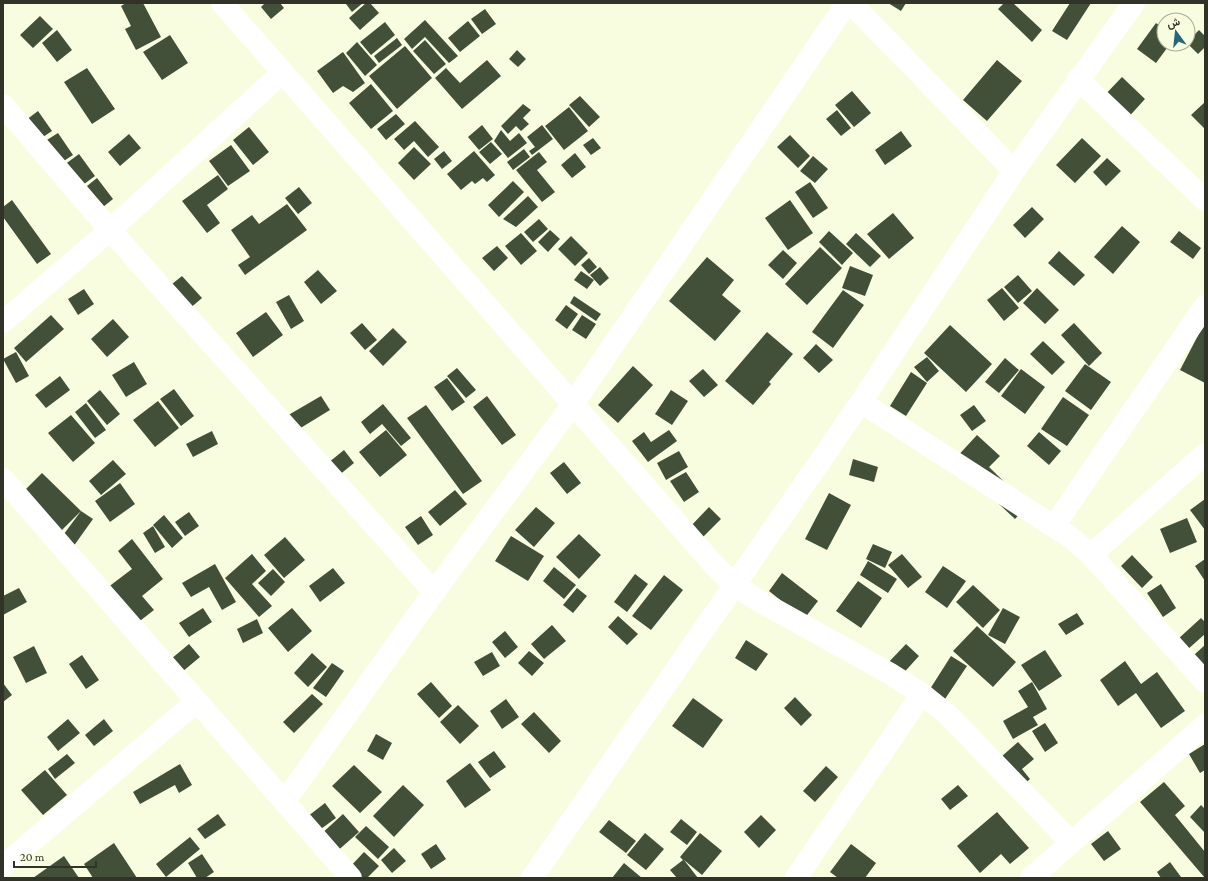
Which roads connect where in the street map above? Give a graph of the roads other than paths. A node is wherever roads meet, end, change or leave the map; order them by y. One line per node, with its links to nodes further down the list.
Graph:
1 (222, 3): 5 (street)
2 (847, 3): 14 (street)
3 (851, 3): 8 (street)
4 (1134, 3): 6 (street)
5 (282, 73): 10 (street); 14 (street)
6 (1078, 79): 8 (street); 9 (street)
7 (3, 105): 10 (street)
8 (1014, 171): 13 (street)
9 (1205, 200)
10 (110, 230): 12 (street); 20 (street)
11 (1205, 306): 17 (street)
12 (3, 322)
13 (861, 402): 17 (street); 19 (street)
14 (573, 404): 19 (street); 20 (street)
15 (1205, 454): 18 (street)
16 (3, 479): 23 (street)
17 (1054, 526): 18 (street)
18 (1091, 555): 21 (street)
19 (735, 585): 22 (street); 29 (street)
20 (434, 592): 25 (street)
21 (1205, 682)
22 (922, 694): 26 (street); 30 (street)
23 (196, 702): 25 (street); 27 (street)
24 (1205, 725): 26 (street)
25 (285, 801): 28 (street)
26 (1071, 842): 31 (street)
27 (3, 866)
28 (351, 878)
29 (532, 878)
30 (796, 878)
31 (1031, 878)

